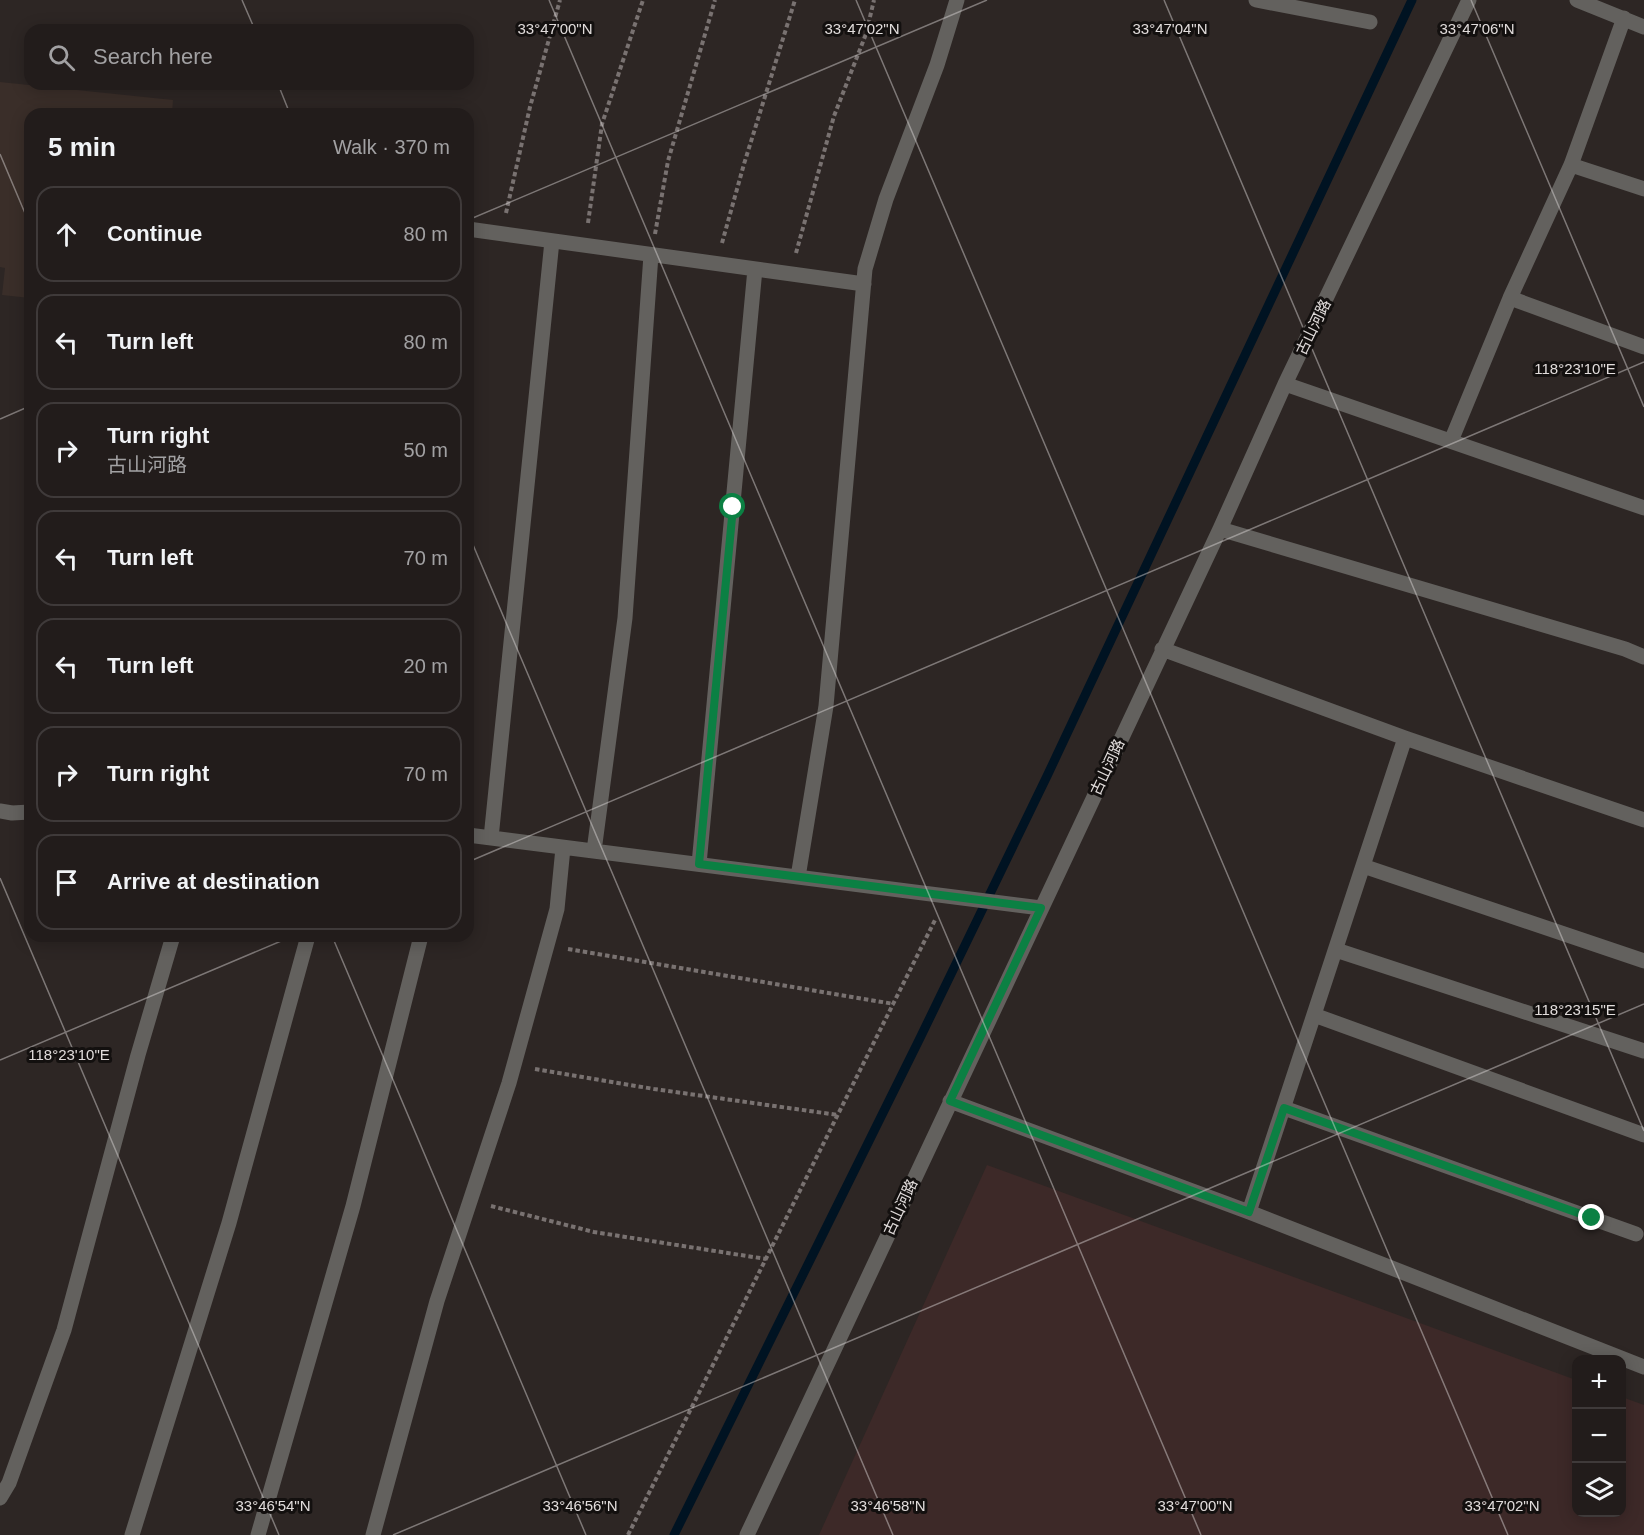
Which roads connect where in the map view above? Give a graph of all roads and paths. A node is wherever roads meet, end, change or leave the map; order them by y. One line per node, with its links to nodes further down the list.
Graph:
1 (560, 0): 16 (path)
2 (643, 0): 18 (path)
3 (715, 0): 19 (path)
4 (795, 0): 20 (path)
5 (874, 0): 22 (path)
6 (957, 0): 23 (street)
7 (1256, 0): 11 (street)
8 (1469, 0): 26 (street, 古山河路)
9 (1577, 0): 10 (street)
10 (1624, 18): 12 (street); 13 (street)
11 (1370, 22)
12 (1644, 27)
13 (1571, 165): 14 (street); 24 (street)
14 (1644, 189)
15 (474, 230): 16 (street)
16 (502, 234): 17 (street)
17 (552, 241): 18 (street); 37 (street)
18 (584, 246): 19 (street)
19 (651, 255): 20 (street); 39 (street)
20 (716, 264): 21 (street)
21 (755, 270): 22 (street); 40 (street)
22 (790, 274): 23 (street)
23 (864, 284): 42 (street)
24 (1510, 298): 25 (street); 27 (street)
25 (1644, 347)
26 (1285, 384): 27 (street); 29 (street, 古山河路)
27 (1451, 441): 28 (street)
28 (1644, 508)
29 (1220, 529): 30 (street, 古山河路); 31 (street)
30 (1162, 649): 32 (street); 44 (street, 古山河路)
31 (1644, 657)
32 (1406, 738): 35 (street); 41 (street)
33 (0, 811): 34 (street)
34 (24, 812)
35 (1644, 820)
36 (474, 837): 37 (street)
37 (491, 838): 38 (street)
38 (563, 848): 39 (street); 48 (street)
39 (594, 852): 40 (street)
40 (699, 864): 42 (street)
41 (1364, 866): 49 (street); 50 (street)
42 (798, 877): 43 (street)
43 (947, 896): 44 (street); 51 (path)
44 (1041, 908): 55 (street, 古山河路)
45 (171, 942): 64 (street)
46 (306, 942): 65 (street)
47 (419, 942): 66 (street)
48 (547, 945): 51 (path); 54 (street)
49 (1336, 950): 52 (street); 53 (street)
50 (1644, 961)
51 (894, 1004): 57 (path)
52 (1314, 1015): 56 (street); 58 (street)
53 (1644, 1051)
54 (513, 1065): 57 (path); 59 (street)
55 (950, 1101): 60 (street); 69 (street, 古山河路)
56 (1284, 1108): 60 (street); 61 (street)
57 (838, 1115): 62 (path)
58 (1644, 1135)
59 (470, 1201): 62 (path); 67 (street)
60 (1249, 1212): 63 (street)
61 (1636, 1234)
62 (766, 1259): 68 (path)
63 (1644, 1367)
64 (0, 1498)
65 (132, 1535)
66 (258, 1535)
67 (373, 1535)
68 (628, 1535)
69 (747, 1535)

